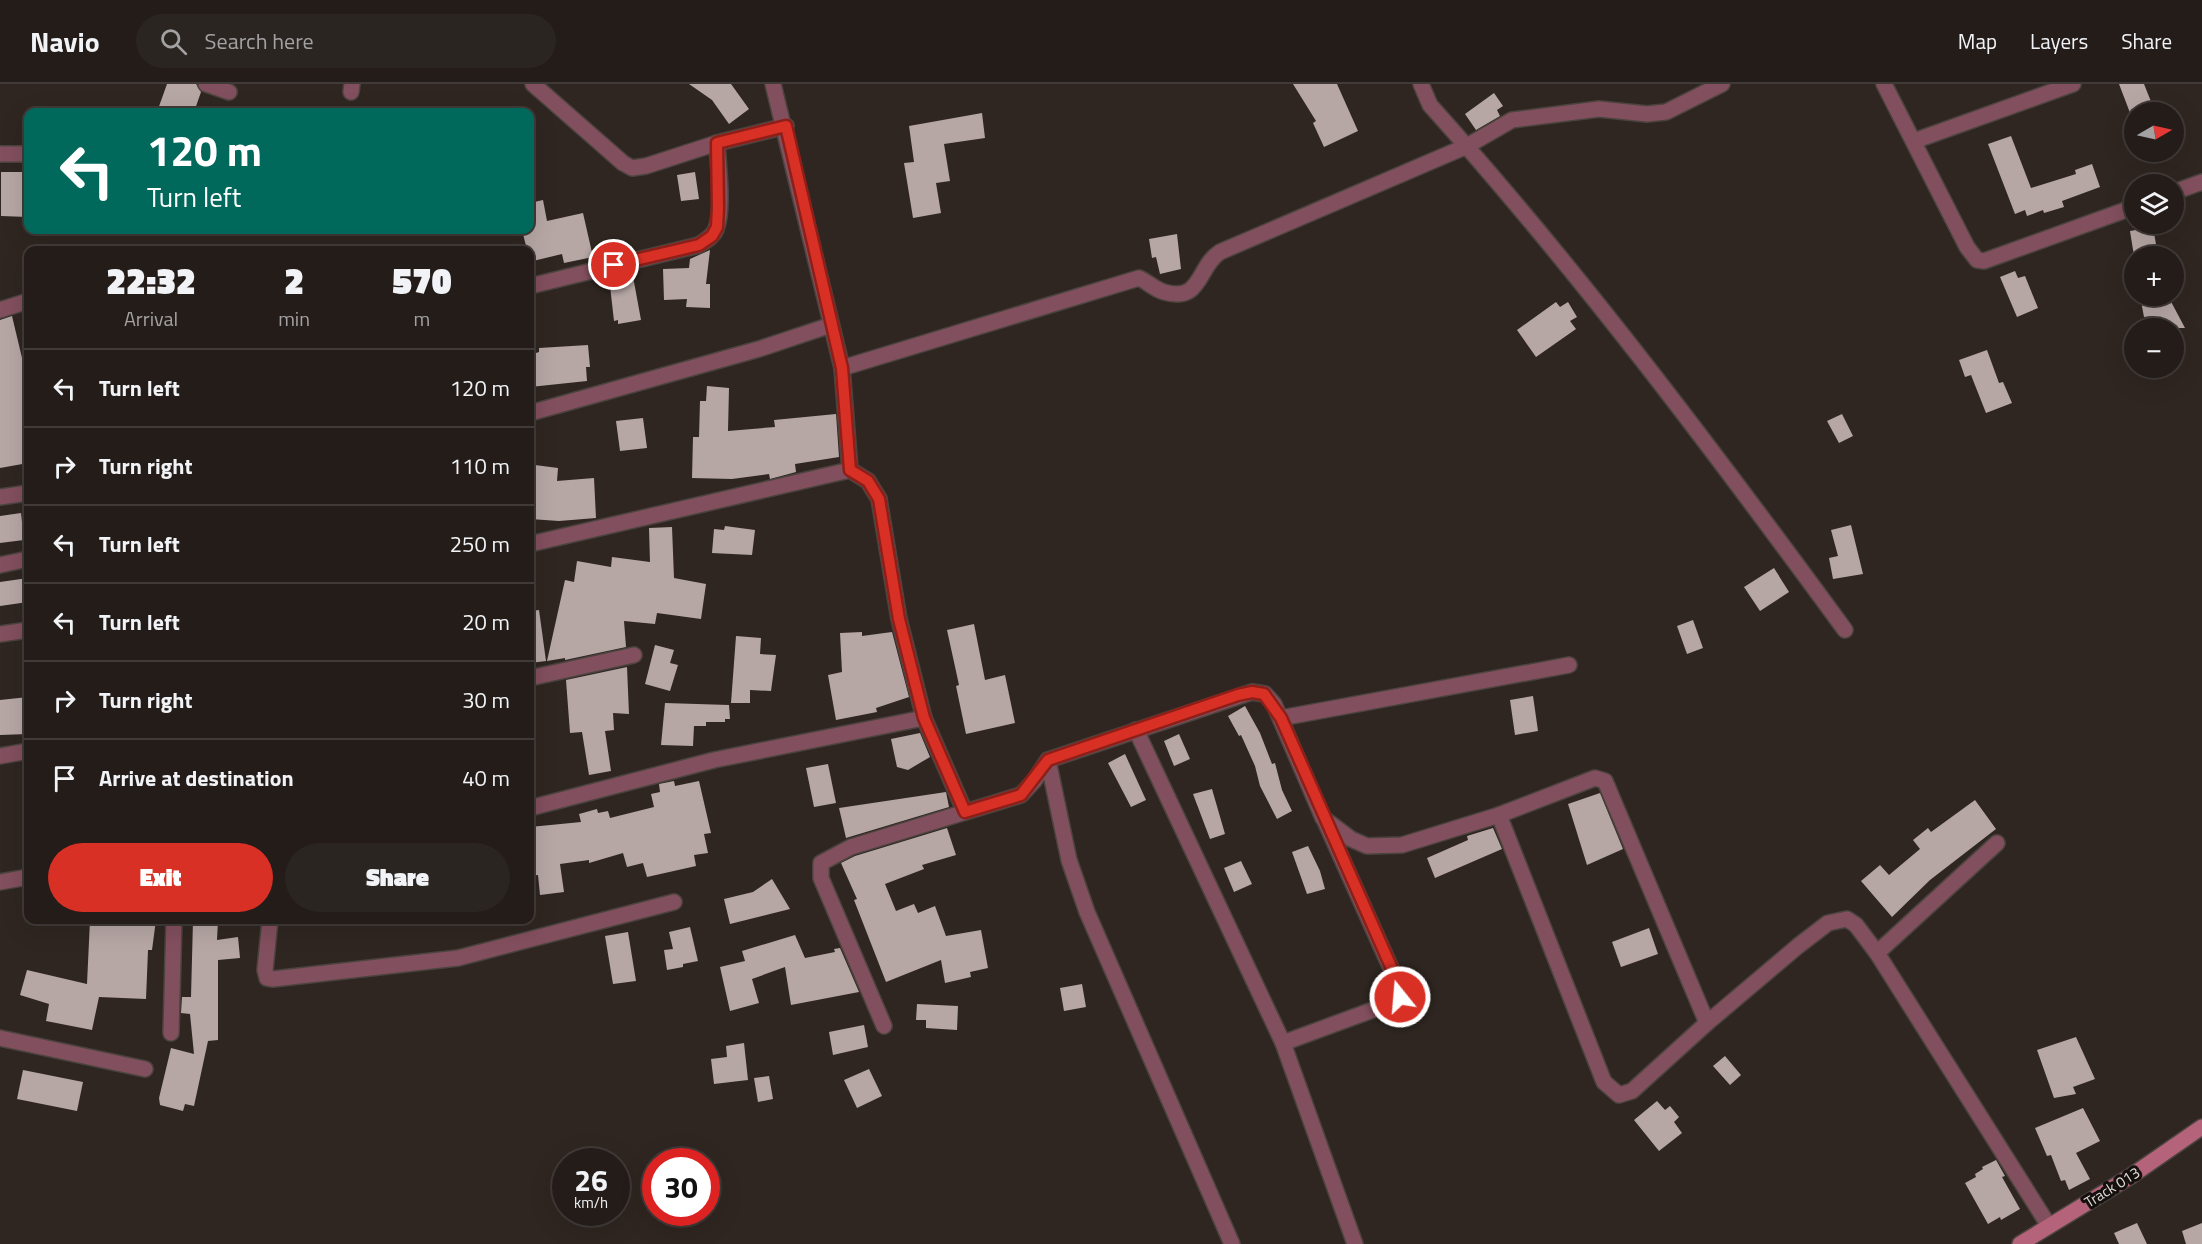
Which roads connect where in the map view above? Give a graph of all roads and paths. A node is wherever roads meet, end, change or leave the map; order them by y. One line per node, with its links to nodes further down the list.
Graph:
1 (207, 84): 8 (street)
2 (533, 84): 11 (street)
3 (773, 84): 9 (street)
4 (1421, 84): 12 (street)
5 (1722, 84): 12 (street)
6 (1884, 84): 10 (street)
7 (2073, 84): 10 (street)
8 (229, 92)
9 (786, 126): 11 (street); 21 (street)
10 (1914, 141): 17 (street)
11 (717, 143): 18 (street)
12 (1467, 146): 22 (street); 30 (street)
13 (0, 154): 14 (street)
14 (24, 154)
15 (2202, 182): 16 (street)
16 (2184, 188)
17 (2124, 211)
18 (534, 285)
19 (24, 302): 20 (street)
20 (0, 310)
21 (831, 325): 22 (street); 23 (street)
22 (842, 368): 24 (street)
23 (534, 412)
24 (850, 470): 27 (street); 36 (street)
25 (24, 494): 26 (street)
26 (0, 497)
27 (534, 543)
28 (24, 561): 29 (street)
29 (0, 565)
30 (1845, 630)
31 (24, 631): 32 (street)
32 (0, 634)
33 (634, 655): 35 (street)
34 (1569, 664): 37 (street)
35 (534, 677)
36 (924, 718): 42 (street); 43 (street)
37 (1281, 718): 38 (street); 45 (street)
38 (1137, 730): 41 (street); 57 (street)
39 (24, 752): 40 (street)
40 (0, 756)
41 (1048, 760): 43 (street); 61 (street)
42 (534, 807)
43 (965, 812): 54 (street)
44 (1499, 814): 45 (street); 53 (street); 53 (street)
45 (1323, 818): 57 (street)
46 (1997, 843): 52 (street)
47 (24, 878): 48 (street)
48 (0, 882)
49 (674, 902): 51 (street)
50 (174, 924): 55 (street)
51 (270, 924)
52 (1876, 952): 53 (street); 60 (street)
53 (1707, 1023)
54 (884, 1026)
55 (171, 1033)
56 (0, 1038): 58 (street)
57 (1283, 1043): 62 (street)
58 (145, 1069)
59 (2202, 1127): 60 (street, Track 013)
60 (2049, 1226): 63 (street, Track 013)
61 (1232, 1244)
62 (1355, 1244)
63 (2020, 1244)

